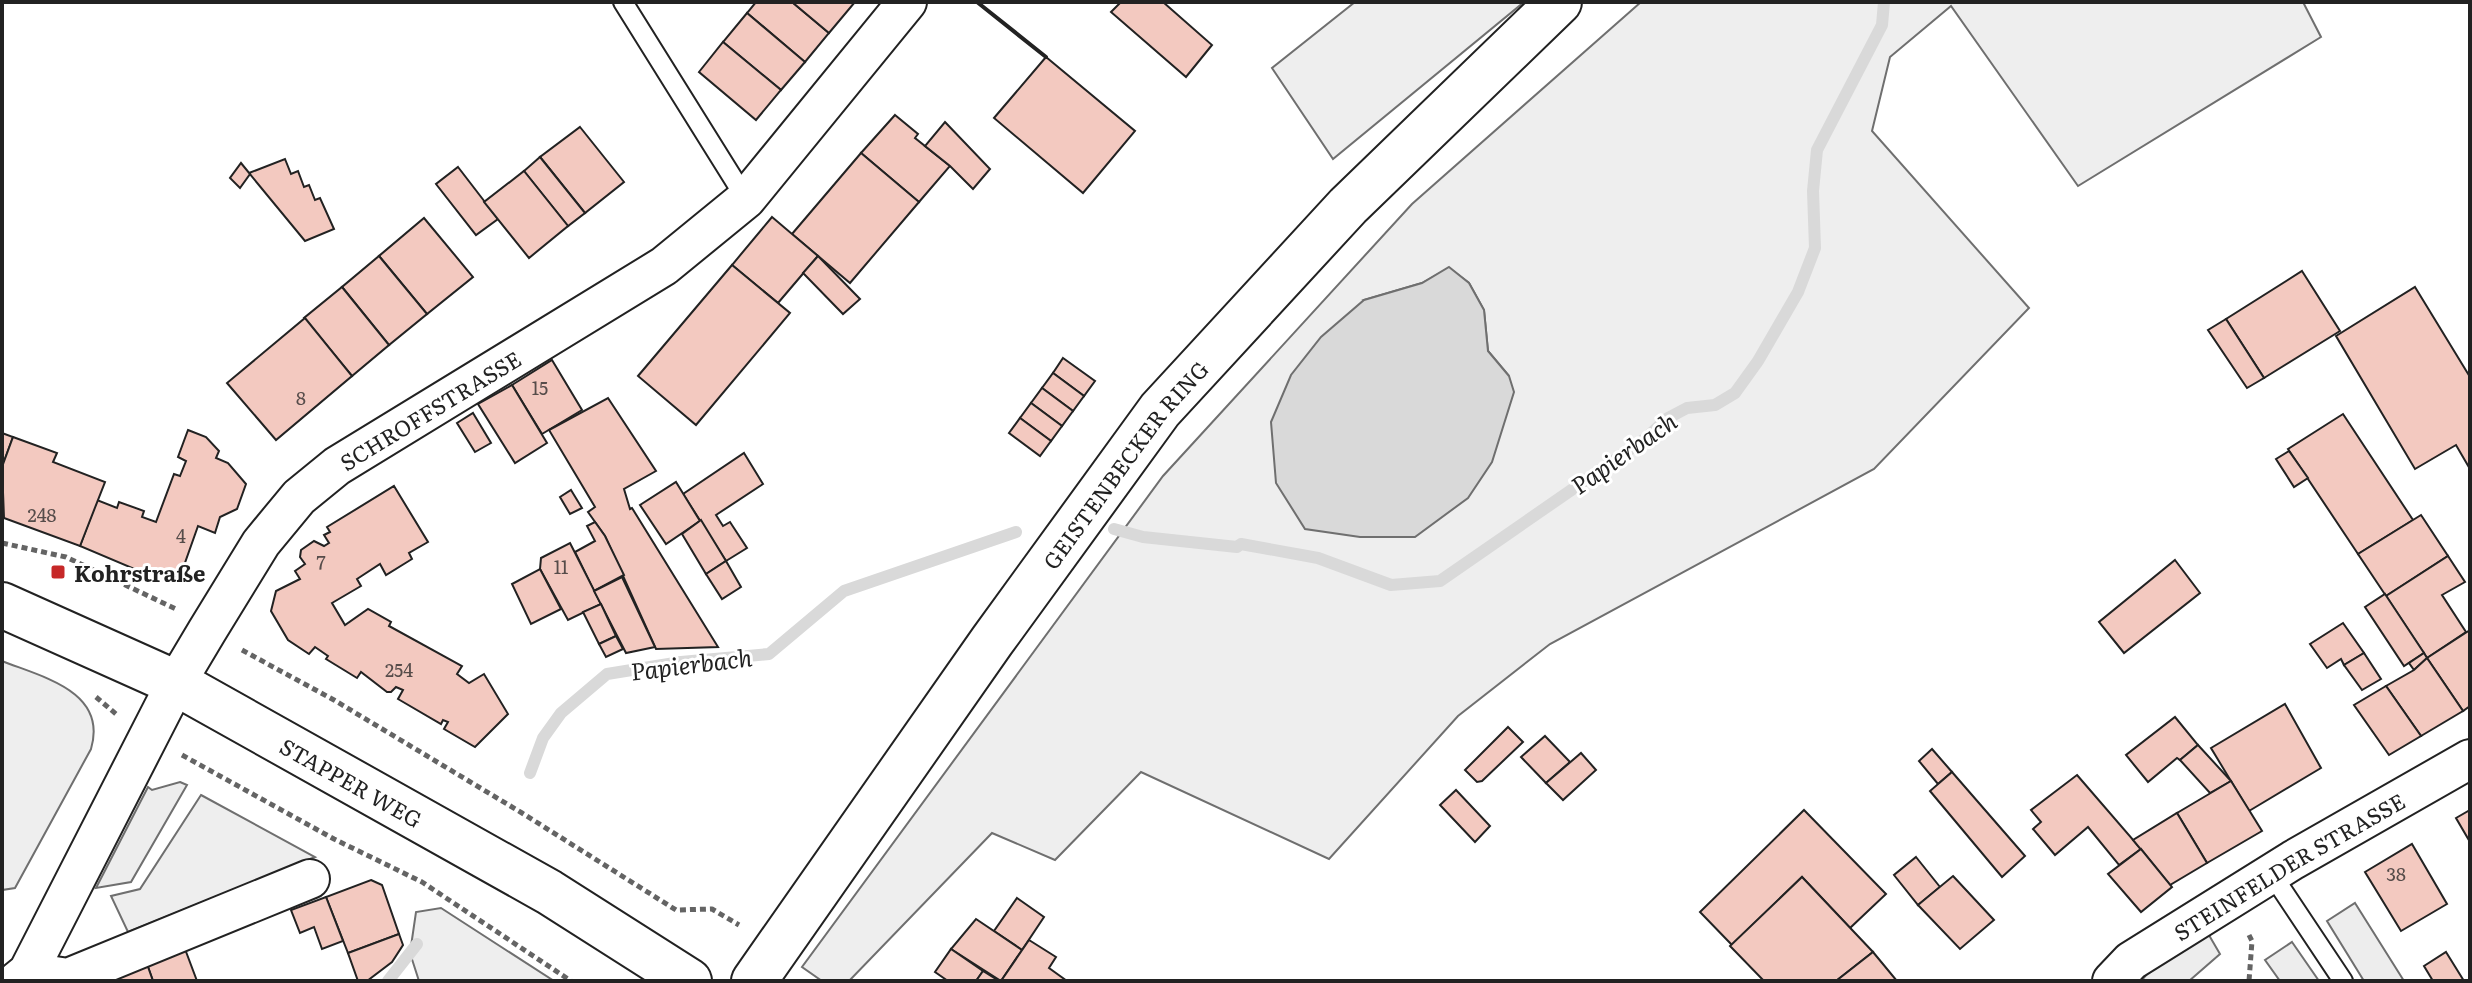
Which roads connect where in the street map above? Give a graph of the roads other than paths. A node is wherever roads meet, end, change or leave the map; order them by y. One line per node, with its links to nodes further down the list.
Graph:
1 (623, 2): 4 (lane)
2 (907, 2): 4 (street, SCHROFFSTRASSE)
3 (1559, 2): 12 (main road, GEISTENBECKER RING)
4 (746, 199): 6 (street, SCHROFFSTRASSE)
5 (2, 605): 6 (main road, STAPPER WEG)
6 (176, 683): 10 (street); 11 (main road, STAPPER WEG)
7 (2470, 759): 8 (street, STEINFELDER STRASSE)
8 (2271, 873): 13 (street, STEINFELDER STRASSE); 14 (lane)
9 (310, 879): 10 (street)
10 (23, 976)
11 (689, 981)
12 (754, 981)
13 (2112, 981)
14 (2343, 981)

